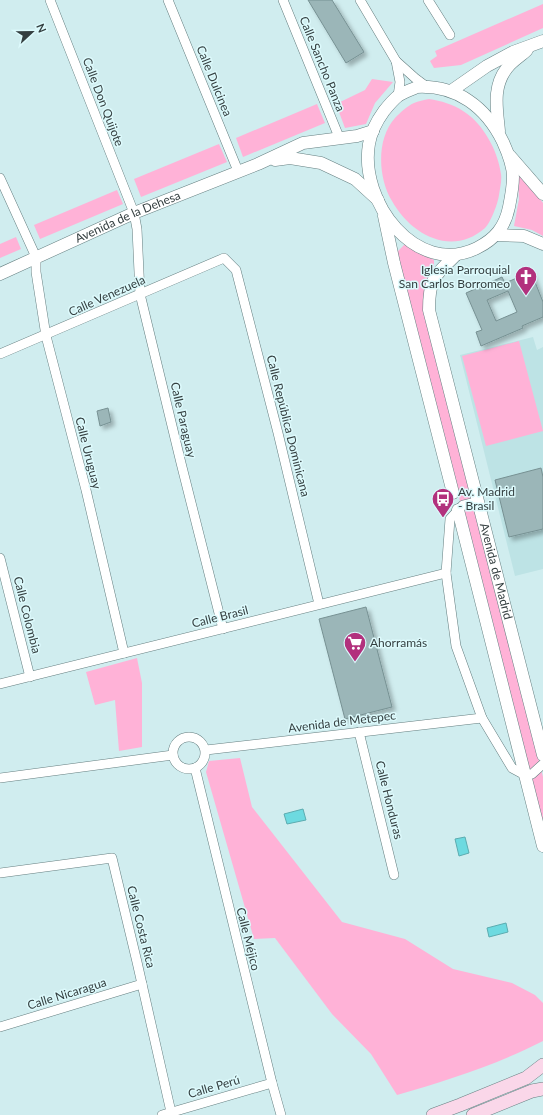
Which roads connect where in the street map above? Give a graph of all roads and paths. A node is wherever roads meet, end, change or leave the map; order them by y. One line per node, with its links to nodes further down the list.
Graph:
1 (50, 0): 21 (street, Calle Don Quijote)
2 (168, 0): 17 (street, Calle Dulcinea)
3 (284, 0): 14 (street, Calle Sancho Panza)
4 (360, 0): 8 (street)
5 (428, 0): 6 (street)
6 (450, 35)
7 (538, 43): 10 (street); 13 (street)
8 (396, 61): 9 (street); 11 (street)
9 (427, 87): 10 (street); 11 (street)
10 (451, 91): 13 (street)
11 (398, 96): 12 (street)
12 (373, 131): 14 (street, Avenida de la Dehesa); 20 (street)
13 (499, 134): 15 (street)
14 (339, 137): 16 (street, Avenida de la Dehesa)
15 (508, 154): 19 (street); 22 (street)
16 (258, 164): 17 (street, Avenida de la Dehesa); 20 (street, Avenida de la Dehesa)
17 (238, 171): 21 (street, Avenida de la Dehesa)
18 (0, 178): 25 (street)
19 (543, 194)
20 (381, 206): 24 (street); 31 (street, Avenida de Madrid)
21 (134, 213): 25 (street, Avenida de la Dehesa); 28 (street, Calle Paraguay)
22 (496, 235): 23 (street); 24 (street)
23 (543, 244)
24 (456, 255): 32 (street, Avenida de Madrid)
25 (36, 257): 27 (street, Avenida de la Dehesa); 29 (street, Calle Uruguay)
26 (224, 258): 28 (street, Calle Venezuela); 36 (street, Calle República Dominicana)
27 (0, 274)
28 (140, 294): 29 (street, Calle Venezuela); 37 (street, Calle Paraguay)
29 (46, 336): 30 (street, Calle Venezuela); 38 (street, Calle Uruguay)
30 (0, 354)
31 (454, 494): 33 (street, Avenida de Madrid)
32 (479, 505): 33 (street); 45 (street, Avenida de Madrid)
33 (458, 510): 35 (street); 48 (street, Avenida de Madrid)
34 (0, 558): 39 (street, Calle Colombia)
35 (446, 573): 36 (street, Calle Brasil); 41 (street)
36 (319, 604): 37 (street, Calle Brasil)
37 (223, 629): 38 (street, Calle Brasil)
38 (124, 653): 39 (street, Calle Brasil)
39 (30, 677): 40 (street, Calle Brasil)
40 (0, 684)
41 (482, 718): 42 (street, Avenida de Metepec); 48 (street)
42 (359, 732): 43 (street, Avenida de Metepec); 52 (street, Calle Honduras)
43 (206, 750): 44 (street); 47 (street)
44 (173, 754): 47 (street); 49 (street)
45 (543, 755)
46 (543, 764): 48 (street)
47 (195, 768): 56 (street, Calle Méjico)
48 (525, 775): 50 (street, Avenida de Madrid)
49 (0, 778)
50 (543, 846)
51 (0, 873): 53 (street, Calle Costa Rica)
52 (394, 875)
53 (142, 984): 54 (street, Calle Nicaragua); 58 (street, Calle Costa Rica)
54 (0, 1026)
55 (543, 1065): 60 (main road)
56 (272, 1084): 58 (street, Calle Perú); 59 (street, Calle Méjico)
57 (543, 1088): 61 (main road)
58 (166, 1113)
59 (281, 1115)
60 (433, 1115)
61 (473, 1115)

